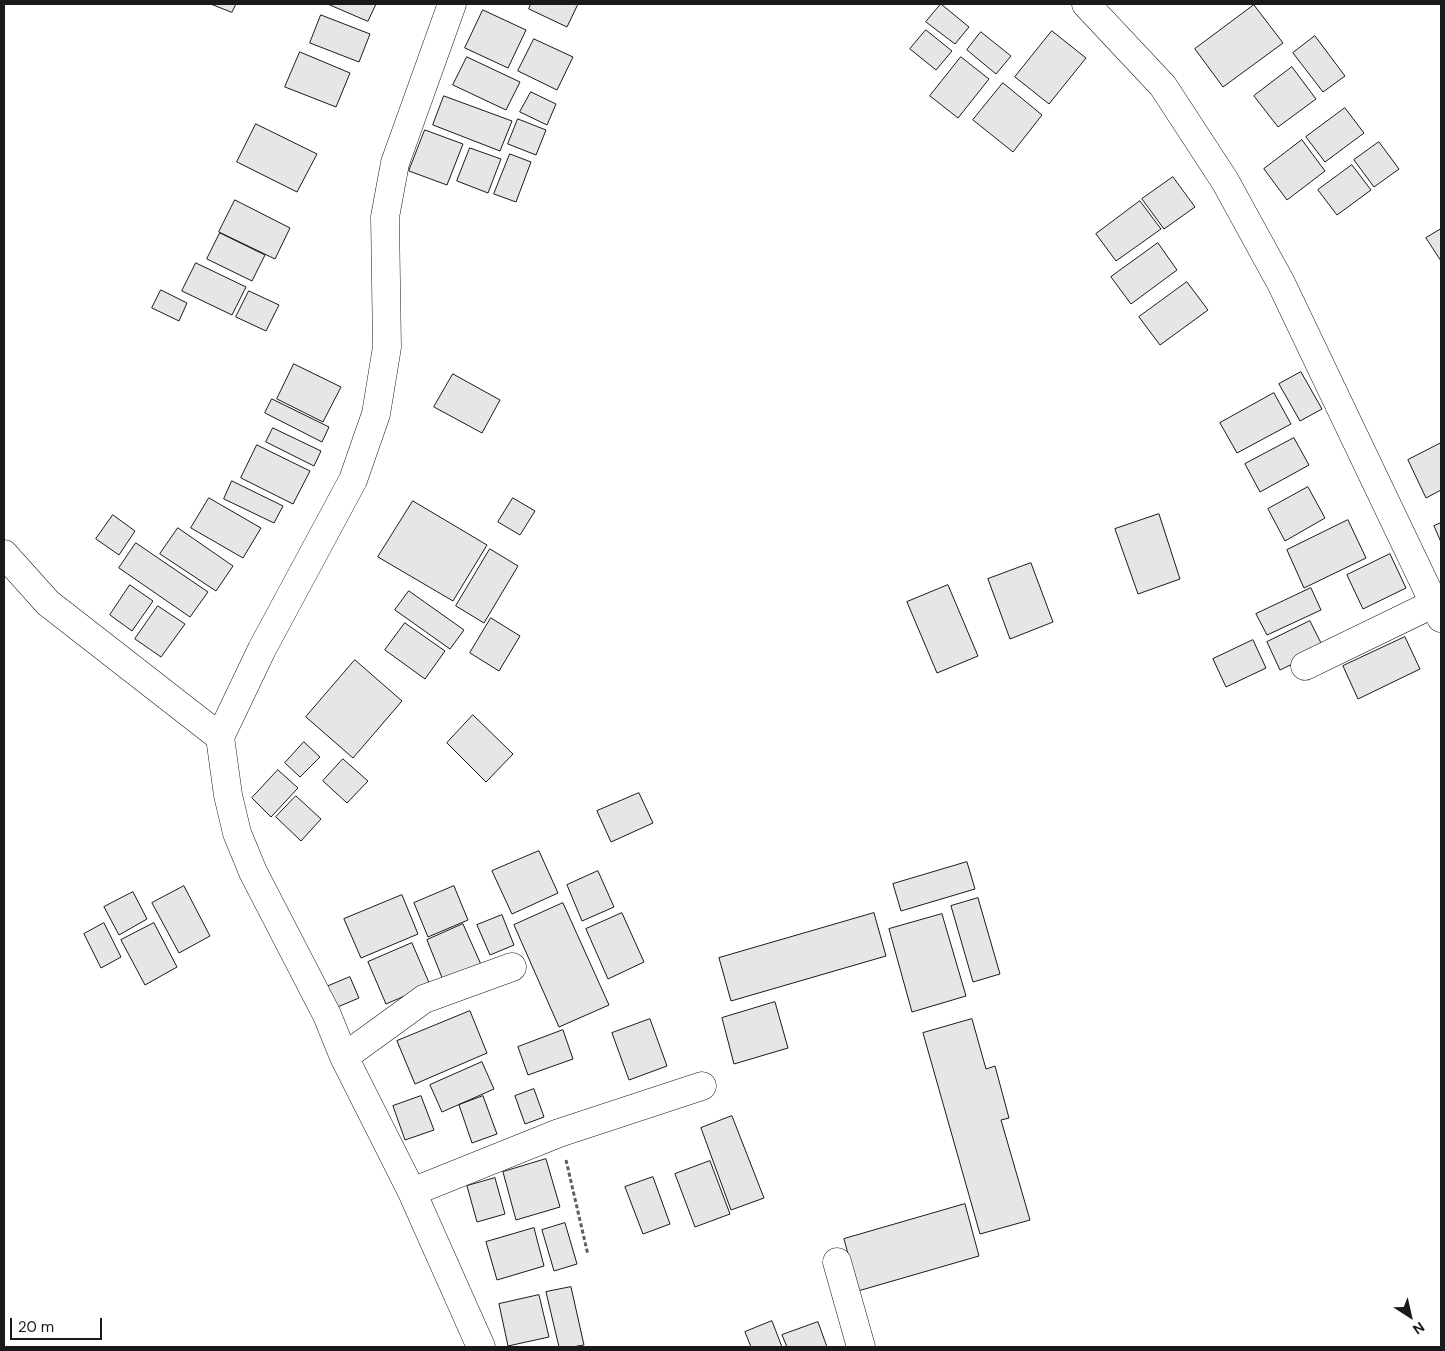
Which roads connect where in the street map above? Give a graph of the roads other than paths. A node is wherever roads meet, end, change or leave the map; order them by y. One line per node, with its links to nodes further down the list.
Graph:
1 (452, 4): 6 (street)
2 (1086, 4): 4 (street)
3 (4, 554): 6 (street)
4 (1439, 607): 5 (street)
5 (1305, 666)
6 (220, 737): 8 (street)
7 (512, 967): 8 (street)
8 (344, 1057): 10 (street)
9 (702, 1086): 10 (street)
10 (412, 1192): 12 (street)
11 (837, 1262): 13 (street)
12 (481, 1347)
13 (861, 1347)

